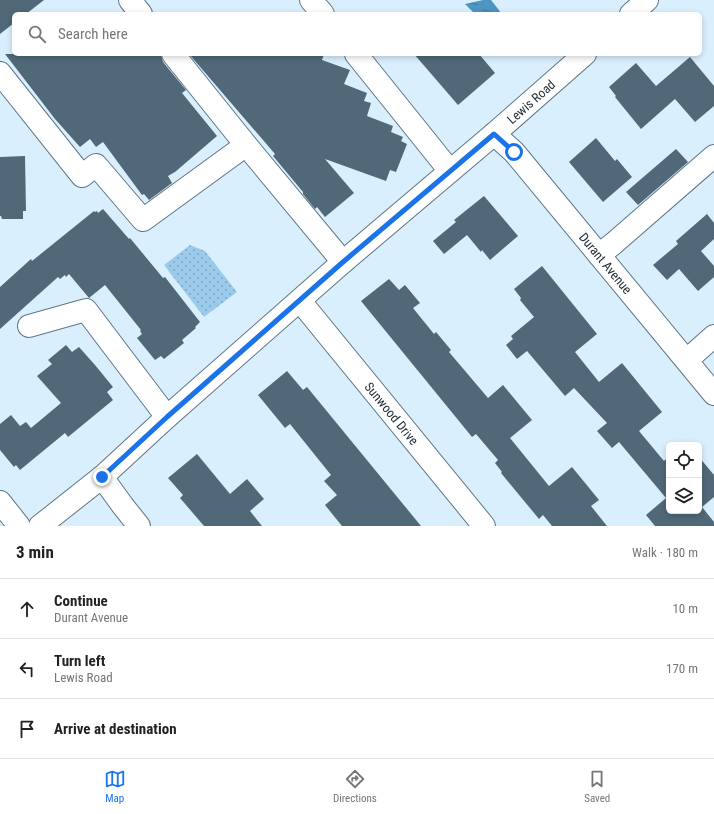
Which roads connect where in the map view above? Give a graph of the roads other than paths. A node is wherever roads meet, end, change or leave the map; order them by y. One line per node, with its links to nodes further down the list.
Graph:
1 (130, 0): 4 (street)
2 (311, 0): 5 (street)
3 (647, 0): 6 (street)
4 (140, 12)
5 (321, 12)
6 (633, 12)
7 (175, 56): 12 (street)
8 (358, 56): 14 (street)
9 (583, 56): 11 (street, Lewis Road)
10 (0, 73): 12 (street)
11 (494, 134): 14 (street, Lewis Road); 15 (street, Durant Avenue)
12 (246, 145): 16 (street)
13 (714, 156): 15 (street)
14 (450, 171): 16 (street, Lewis Road)
15 (599, 255): 20 (street, Durant Avenue)
16 (343, 262): 17 (street, Lewis Road)
17 (300, 301): 22 (street, Lewis Road); 28 (street, Sunwood Drive)
18 (29, 326): 22 (street)
19 (714, 336): 20 (street)
20 (687, 360): 21 (street, Durant Avenue)
21 (714, 394)
22 (167, 417): 23 (street, Lewis Road)
23 (102, 477): 26 (street, Lewis Road); 27 (street)
24 (0, 502): 25 (street)
25 (19, 526)
26 (40, 526)
27 (139, 526)
28 (484, 526)

